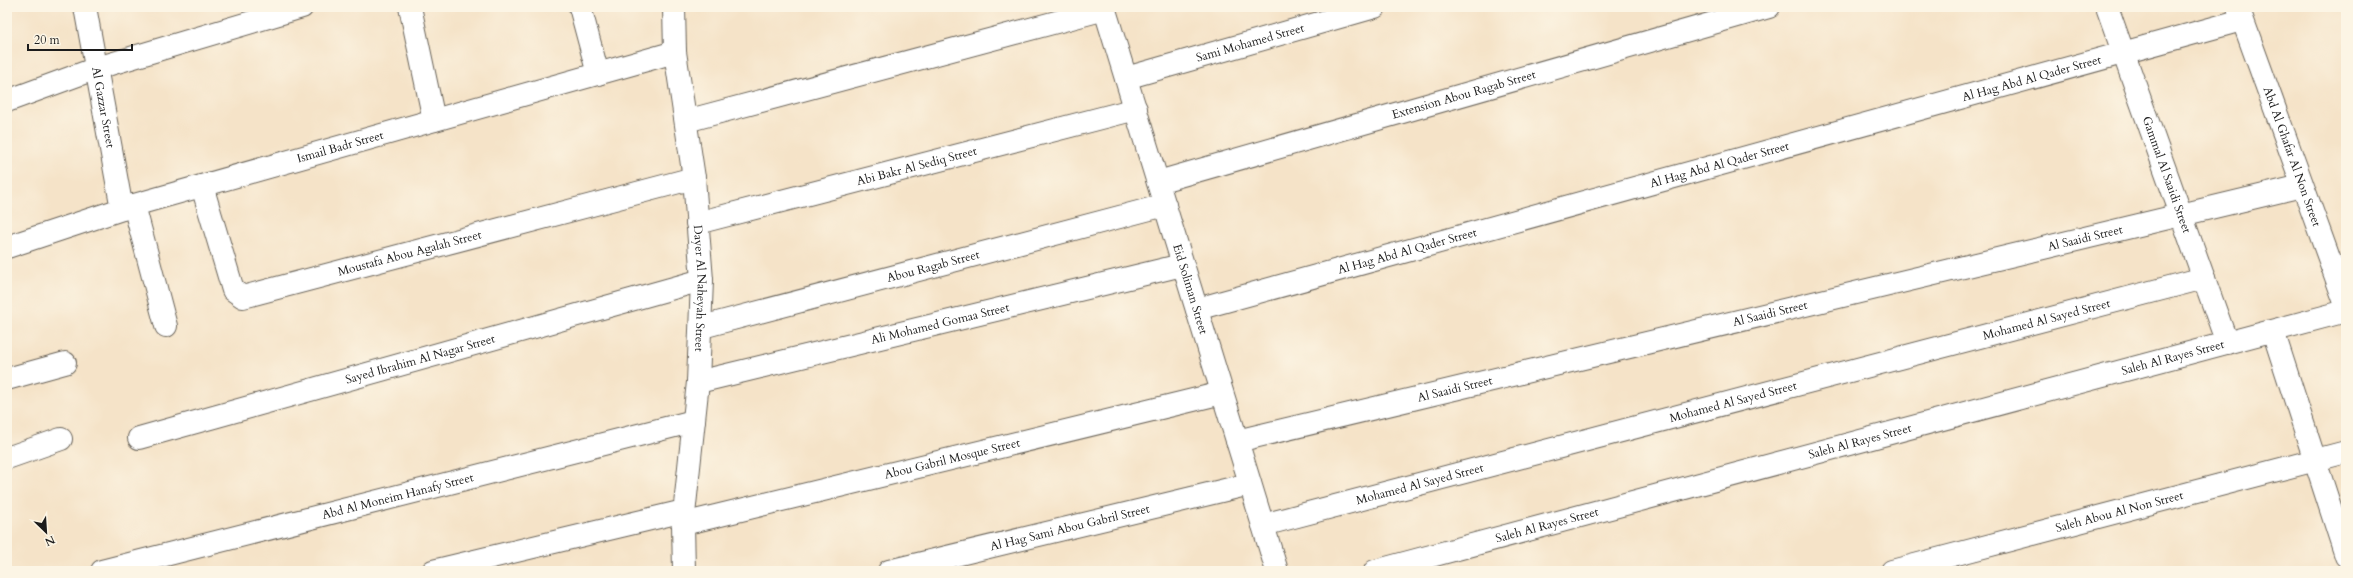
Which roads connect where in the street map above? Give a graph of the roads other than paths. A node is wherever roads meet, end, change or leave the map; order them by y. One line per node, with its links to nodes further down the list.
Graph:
1 (85, 7): 13 (street, Al Gazzar Street)
2 (302, 7): 13 (street)
3 (410, 7): 18 (street)
4 (580, 7): 14 (street)
5 (1375, 7): 15 (street, Sami Mohamed Street)
6 (1769, 7): 21 (street, Extension Abou Ragab Street)
7 (2107, 7): 12 (street, Gammal Al Saaidi Street)
8 (679, 8): 11 (street, Dayer Al Naheyah Street)
9 (1104, 8): 15 (street, Eid Soliman Street); 19 (street)
10 (2240, 13): 12 (street, Al Hag Abd Al Qader Street); 23 (street, Abd Al Ghafar Al Non Street)
11 (675, 52): 14 (street, Ismail Badr Street); 19 (street, Dayer Al Naheyah Street)
12 (2124, 53): 26 (street, Gammal Al Saaidi Street); 33 (street, Al Hag Abd Al Qader Street)
13 (97, 68): 16 (street); 25 (street, Al Gazzar Street)
14 (598, 74): 18 (street, Ismail Badr Street)
15 (1126, 78): 17 (street, Eid Soliman Street)
16 (7, 101)
17 (1136, 109): 21 (street, Eid Soliman Street); 27 (street, Abi Bakr Al Sediq Street)
18 (434, 120): 22 (street, Ismail Badr Street)
19 (686, 121): 20 (street, Dayer Al Naheyah Street)
20 (694, 178): 22 (street, Moustafa Abou Agalah Street); 27 (street, Dayer Al Naheyah Street)
21 (1158, 182): 24 (street, Eid Soliman Street)
22 (202, 186): 25 (street, Ismail Badr Street)
23 (2302, 186): 26 (street, Al Saaidi Street); 32 (street, Abd Al Ghafar Al Non Street)
24 (1165, 205): 29 (street, Eid Soliman Street); 36 (street, Abou Ragab Street)
25 (128, 207): 28 (street, Ismail Badr Street); 35 (street, Al Gazzar Street)
26 (2181, 214): 30 (street, Gammal Al Saaidi Street); 46 (street, Al Saaidi Street)
27 (697, 223): 31 (street, Dayer Al Naheyah Street)
28 (7, 247)
29 (1182, 265): 33 (street, Eid Soliman Street); 41 (street, Ali Mohamed Gomaa Street)
30 (2204, 278): 38 (street, Gammal Al Saaidi Street); 52 (street, Mohamed Al Sayed Street)
31 (702, 280): 36 (street, Dayer Al Naheyah Street); 44 (street, Sayed Ibrahim Al Nagar Street)
32 (2346, 305)
33 (1197, 309): 42 (street, Eid Soliman Street)
34 (2346, 311): 37 (street, Saleh Al Rayes Street)
35 (166, 326)
36 (702, 327): 41 (street, Dayer Al Naheyah Street)
37 (2273, 331): 38 (street, Saleh Al Rayes Street); 49 (street)
38 (2227, 343): 59 (street, Saleh Al Rayes Street)
39 (65, 363): 40 (street)
40 (7, 379)
41 (698, 382): 43 (street, Dayer Al Naheyah Street)
42 (1222, 393): 46 (street, Eid Soliman Street); 51 (street, Abou Gabril Mosque Street)
43 (694, 421): 51 (street, Dayer Al Naheyah Street); 54 (street, Abd Al Moneim Hanafy Street)
44 (139, 438)
45 (61, 439): 48 (street)
46 (1237, 441): 50 (street, Eid Soliman Street)
47 (2346, 452): 49 (street, Saleh Abou Al Non Street)
48 (7, 458)
49 (2315, 460): 53 (street); 60 (street, Saleh Abou Al Non Street)
50 (1250, 484): 52 (street, Eid Soliman Street); 57 (street, Al Hag Sami Abou Gabril Street)
51 (684, 518): 55 (street, Abou Gabril Mosque Street); 56 (street, Dayer Al Naheyah Street)
52 (1263, 525): 58 (street, Eid Soliman Street)
53 (2346, 556)
54 (102, 571)
55 (433, 571)
56 (684, 571)
57 (889, 571)
58 (1277, 571)
59 (1375, 571)
60 (1892, 571)

